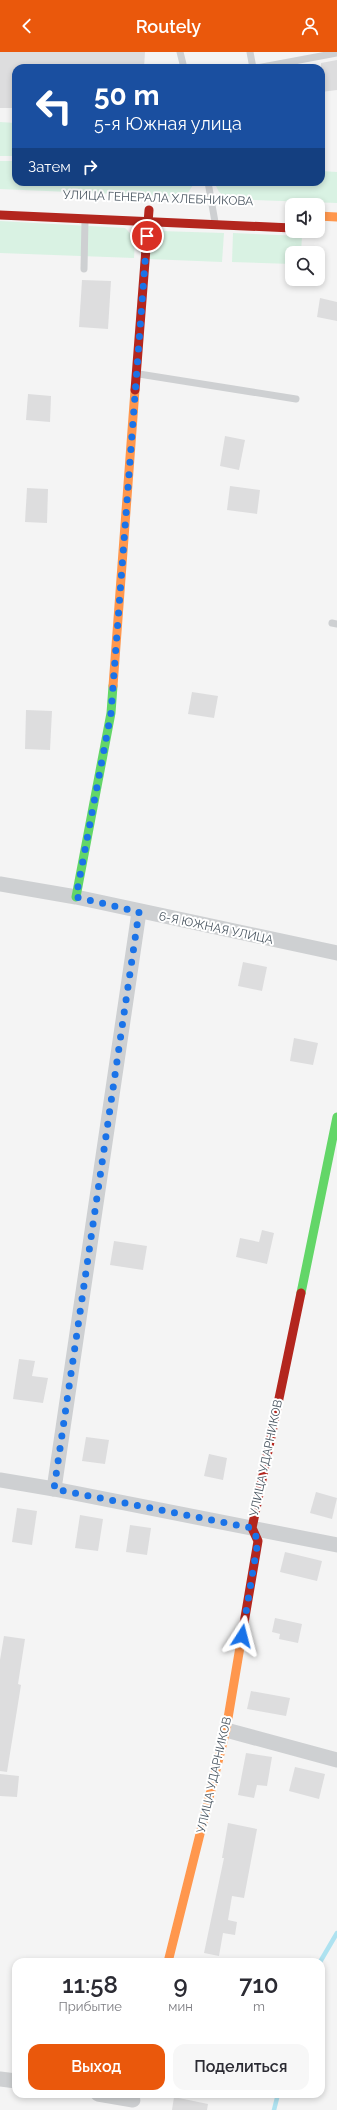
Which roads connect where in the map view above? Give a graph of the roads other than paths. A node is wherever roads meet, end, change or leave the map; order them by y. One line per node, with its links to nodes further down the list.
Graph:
1 (180, 52): 4 (lane)
2 (250, 52): 5 (lane)
3 (337, 53): 6 (lane)
4 (183, 64)
5 (252, 64)
6 (278, 64)
7 (209, 186): 10 (lane)
8 (149, 210): 15 (street)
9 (200, 212): 10 (street, УЛИЦА ГЕНЕРАЛА ХЛЕБНИКОВА)
10 (218, 212): 16 (lane)
11 (0, 215): 14 (street, УЛИЦА ГЕНЕРАЛА ХЛЕБНИКОВА)
12 (325, 216): 13 (street)
13 (337, 217)
14 (86, 219): 15 (street, УЛИЦА ГЕНЕРАЛА ХЛЕБНИКОВА); 18 (lane)
15 (148, 222): 16 (street, УЛИЦА ГЕНЕРАЛА ХЛЕБНИКОВА); 19 (street)
16 (215, 225): 17 (street, УЛИЦА ГЕНЕРАЛА ХЛЕБНИКОВА)
17 (285, 228)
18 (84, 269)
19 (137, 374): 20 (lane); 22 (street)
20 (296, 399)
21 (0, 884): 22 (street, 6-Я ЮЖНАЯ УЛИЦА)
22 (76, 897): 23 (street, 6-Я ЮЖНАЯ УЛИЦА)
23 (139, 912): 24 (street, 6-Я ЮЖНАЯ УЛИЦА); 27 (street)
24 (337, 953)
25 (337, 1118): 28 (street, УЛИЦА УДАРНИКОВ)
26 (0, 1480): 27 (street)
27 (54, 1489): 28 (street)
28 (252, 1528): 29 (street); 30 (street, УЛИЦА УДАРНИКОВ)
29 (337, 1545)
30 (226, 1730): 31 (street); 32 (street, УЛИЦА УДАРНИКОВ)
31 (337, 1760)
32 (169, 1958)
33 (0, 2079): 34 (street)
34 (12, 2080)
35 (118, 2098): 36 (street)
36 (133, 2101)

